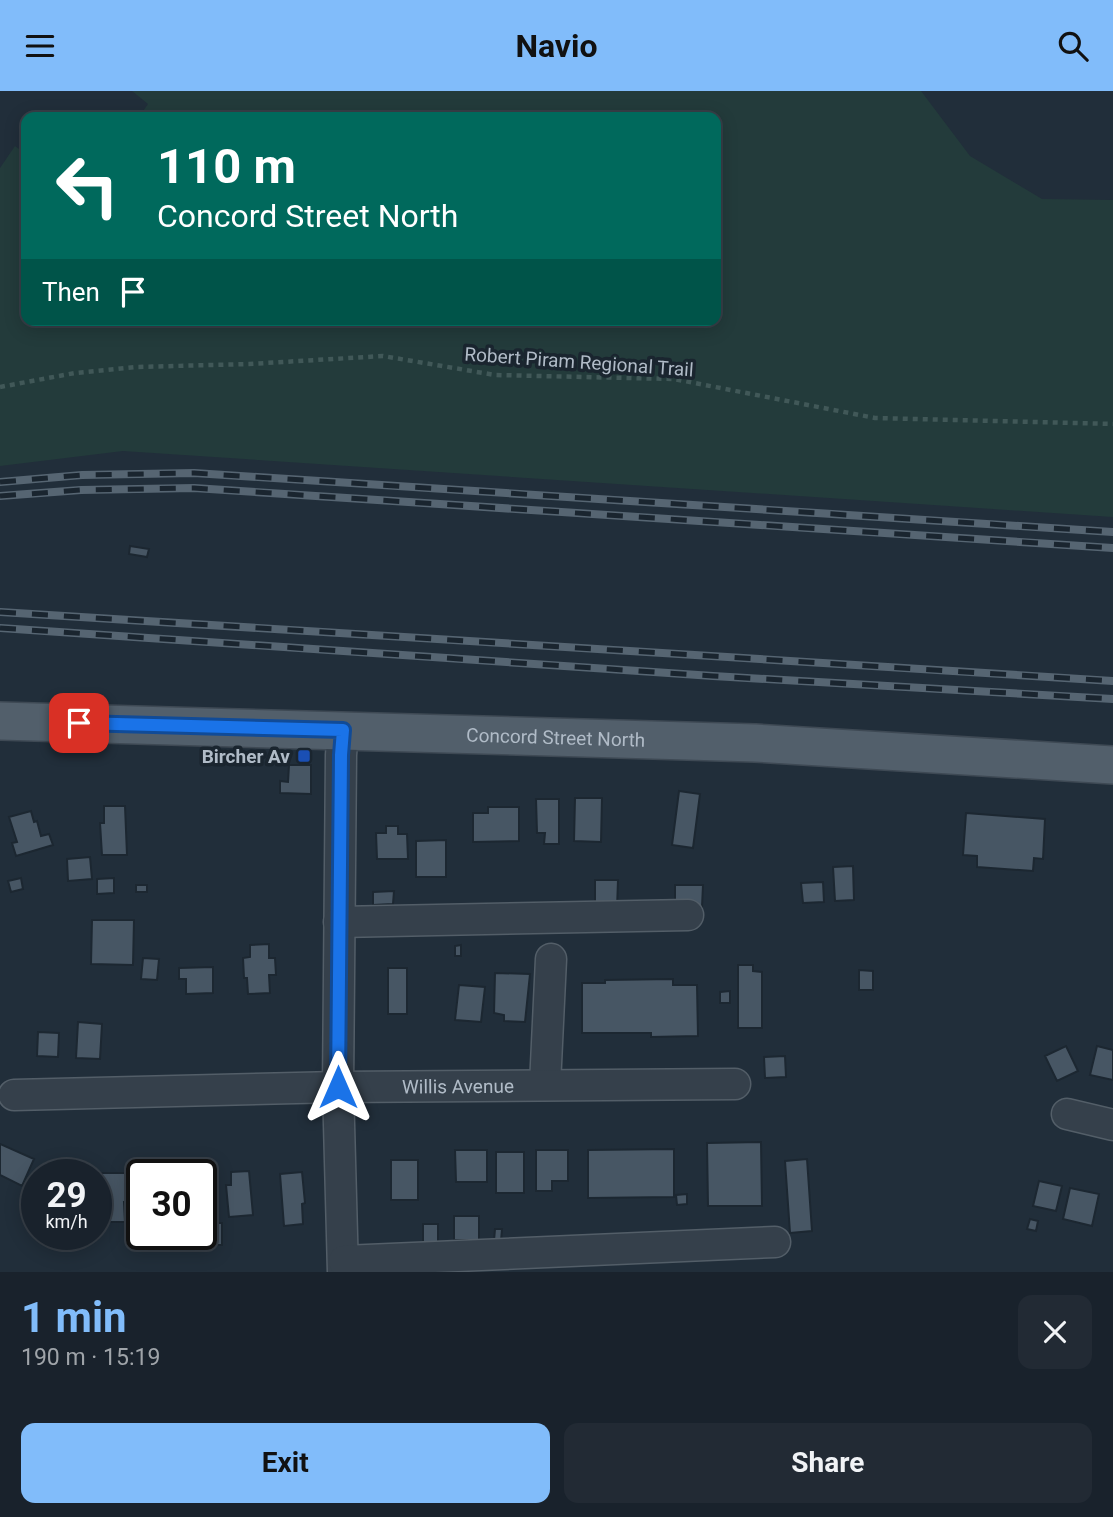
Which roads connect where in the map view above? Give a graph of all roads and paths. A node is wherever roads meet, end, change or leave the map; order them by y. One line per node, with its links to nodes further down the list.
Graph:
1 (0, 387): 2 (path, Robert Piram Regional Trail)
2 (1113, 424)
3 (0, 721): 4 (main road, Concord Street North)
4 (343, 730): 5 (main road, Concord Street North); 7 (street)
5 (1113, 765)
6 (688, 915): 7 (street)
7 (340, 922): 11 (street)
8 (551, 959): 10 (street)
9 (735, 1084): 10 (street, Willis Avenue)
10 (545, 1085): 11 (street, Willis Avenue)
11 (338, 1087): 12 (street, Willis Avenue); 16 (street)
12 (14, 1095)
13 (1067, 1114): 14 (street)
14 (1113, 1125)
15 (775, 1242): 16 (street)
16 (343, 1266)

